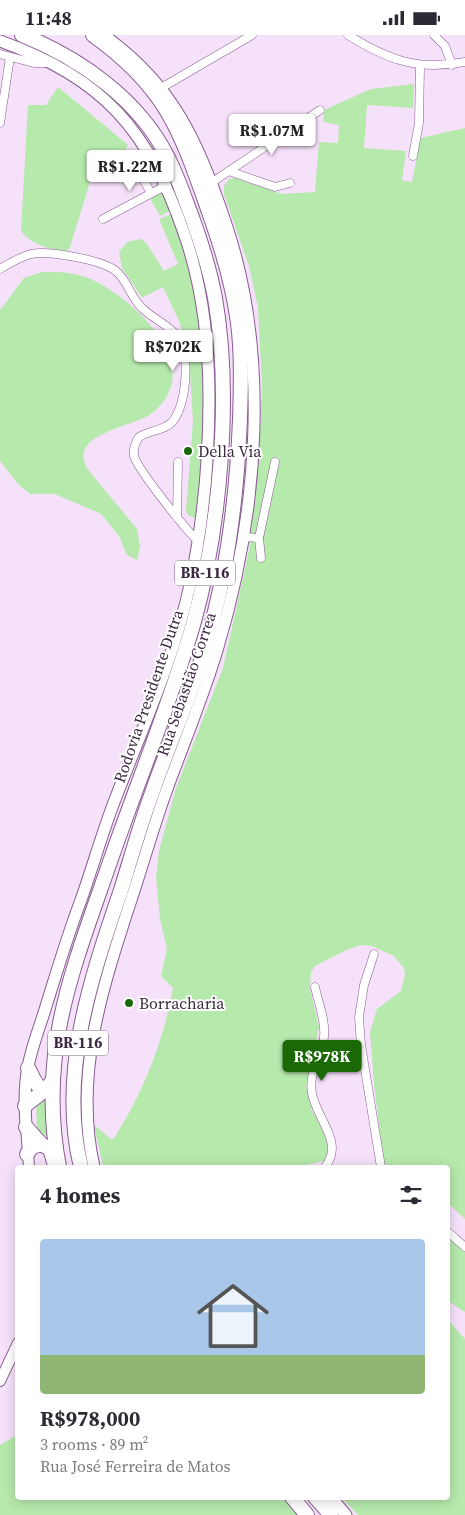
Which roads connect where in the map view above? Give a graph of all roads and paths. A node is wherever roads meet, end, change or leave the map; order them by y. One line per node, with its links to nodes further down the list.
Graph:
1 (22, 35): 36 (highway, Rodovia Presidente Dutra / BR-116)
2 (93, 35): 43 (highway, BR-116)
3 (103, 35): 14 (main road, Rua Sebastião Correa)
4 (252, 35): 14 (street)
5 (348, 35): 13 (street)
6 (434, 35): 12 (street)
7 (0, 41): 10 (main road)
8 (0, 54): 9 (street)
9 (10, 57): 10 (street); 16 (street)
10 (52, 62): 22 (main road)
11 (465, 62): 12 (street)
12 (452, 65): 13 (street)
13 (420, 66): 17 (street)
14 (161, 88): 20 (main road, Rua Sebastião Correa)
15 (320, 110): 18 (street)
16 (0, 123)
17 (413, 156)
18 (229, 171): 20 (street); 21 (street)
19 (138, 172): 23 (street)
20 (211, 183): 29 (main road, Rua Sebastião Correa)
21 (290, 183)
22 (167, 185): 23 (street); 31 (main road)
23 (151, 193): 24 (street)
24 (103, 219)
25 (0, 269): 28 (street)
26 (274, 462): 30 (street)
27 (178, 463): 28 (street)
28 (176, 517): 31 (street)
29 (243, 537): 30 (street); 44 (main road, Rua Sebastião Correa)
30 (259, 538): 32 (street)
31 (198, 541): 35 (main road)
32 (261, 558)
33 (374, 954): 46 (street)
34 (315, 987): 45 (street)
35 (28, 1068): 36 (highway); 37 (main road)
36 (50, 1085): 37 (highway); 42 (highway, Rodovia Presidente Dutra / BR-116)
37 (25, 1106): 38 (main road)
38 (26, 1127): 39 (highway); 40 (street)
39 (42, 1144): 40 (highway); 41 (highway)
40 (28, 1161)
41 (57, 1165)
42 (58, 1165)
43 (82, 1165)
44 (94, 1165)
45 (326, 1165)
46 (381, 1165)
47 (450, 1234): 48 (street)
48 (465, 1247)
49 (15, 1349): 50 (street)
50 (0, 1381)
51 (294, 1500): 54 (highway)
52 (318, 1500): 55 (highway)
53 (334, 1500): 56 (main road)
54 (307, 1515)
55 (331, 1515)
56 (346, 1515)

